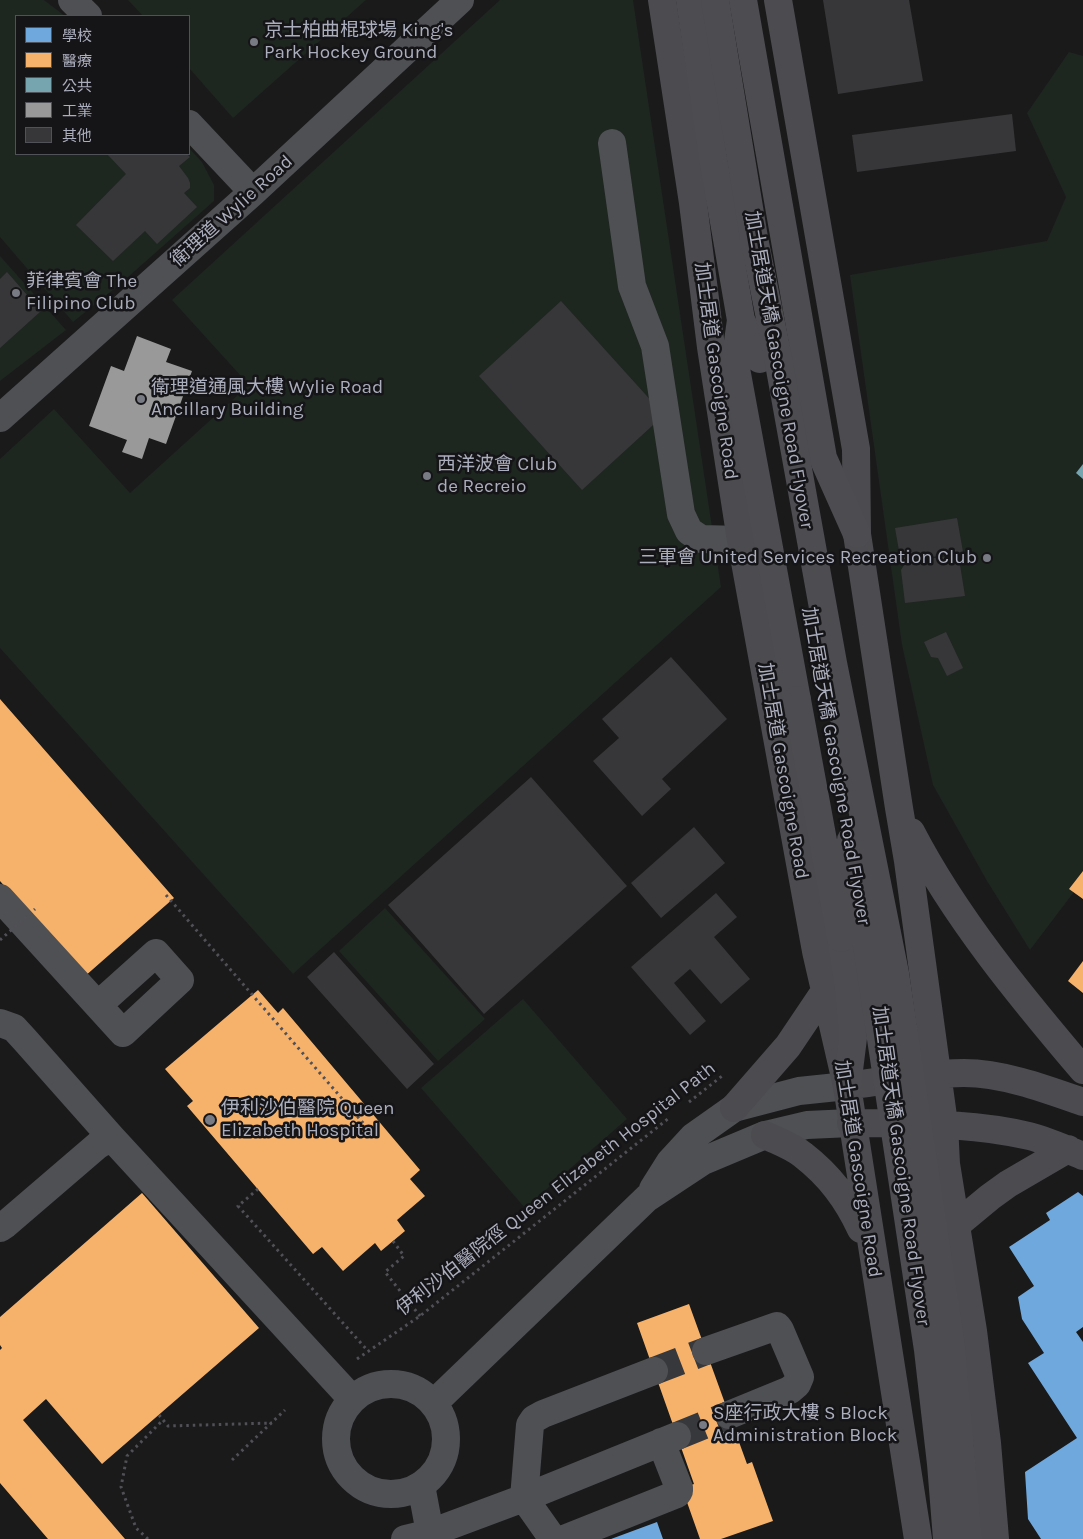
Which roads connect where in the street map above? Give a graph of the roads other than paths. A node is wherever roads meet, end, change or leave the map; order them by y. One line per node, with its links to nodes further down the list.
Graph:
1 (72, 0): 8 (street)
2 (460, 0): 11 (street, 衛理道 Wylie Road)
3 (662, 0): 15 (main road, 加士居道 Gascoigne Road)
4 (690, 0): 12 (highway, 加士居道天橋 Gascoigne Road Flyover)
5 (715, 0): 47 (highway, 加士居道天橋 Gascoigne Road Flyover, bridge)
6 (744, 0): 14 (highway)
7 (778, 0): 14 (main road)
8 (87, 15)
9 (190, 125): 11 (street)
10 (612, 143): 15 (street)
11 (253, 192): 13 (street, 衛理道 Wylie Road)
12 (741, 320): 23 (highway, bridge); 46 (highway, 加士居道天橋 Gascoigne Road Flyover, bridge)
13 (0, 418)
14 (857, 534): 16 (main road)
15 (741, 540): 18 (main road, 加士居道 Gascoigne Road)
16 (899, 808): 21 (main road); 22 (main road)
17 (0, 898): 19 (street)
18 (825, 991): 23 (main road, 加士居道 Gascoigne Road); 25 (main road)
19 (98, 1005)
20 (0, 1024): 29 (street)
21 (1083, 1070)
22 (936, 1075): 23 (main road); 24 (main road); 27 (main road)
23 (846, 1086): 25 (street); 26 (main road, 加士居道 Gascoigne Road)
24 (1083, 1102)
25 (734, 1108): 31 (street)
26 (851, 1123): 27 (main road); 28 (street); 34 (main road, 加士居道 Gascoigne Road)
27 (944, 1124): 30 (main road); 32 (main road)
28 (764, 1136): 31 (street); 34 (main road)
29 (112, 1137): 33 (street); 37 (street)
30 (1075, 1153): 32 (main road)
31 (647, 1198): 38 (street)
32 (956, 1226): 48 (main road)
33 (0, 1228)
34 (871, 1250): 45 (main road, 加士居道 Gascoigne Road)
35 (706, 1351): 39 (street)
36 (654, 1371): 41 (street)
37 (352, 1399): 38 (street); 40 (street)
38 (434, 1402): 40 (street)
39 (729, 1415)
40 (421, 1485): 42 (street)
41 (524, 1498): 42 (street); 43 (street); 44 (street)
42 (418, 1536)
43 (553, 1539)
44 (564, 1539)
45 (918, 1539)
46 (947, 1539)
47 (968, 1539)
48 (995, 1539)

